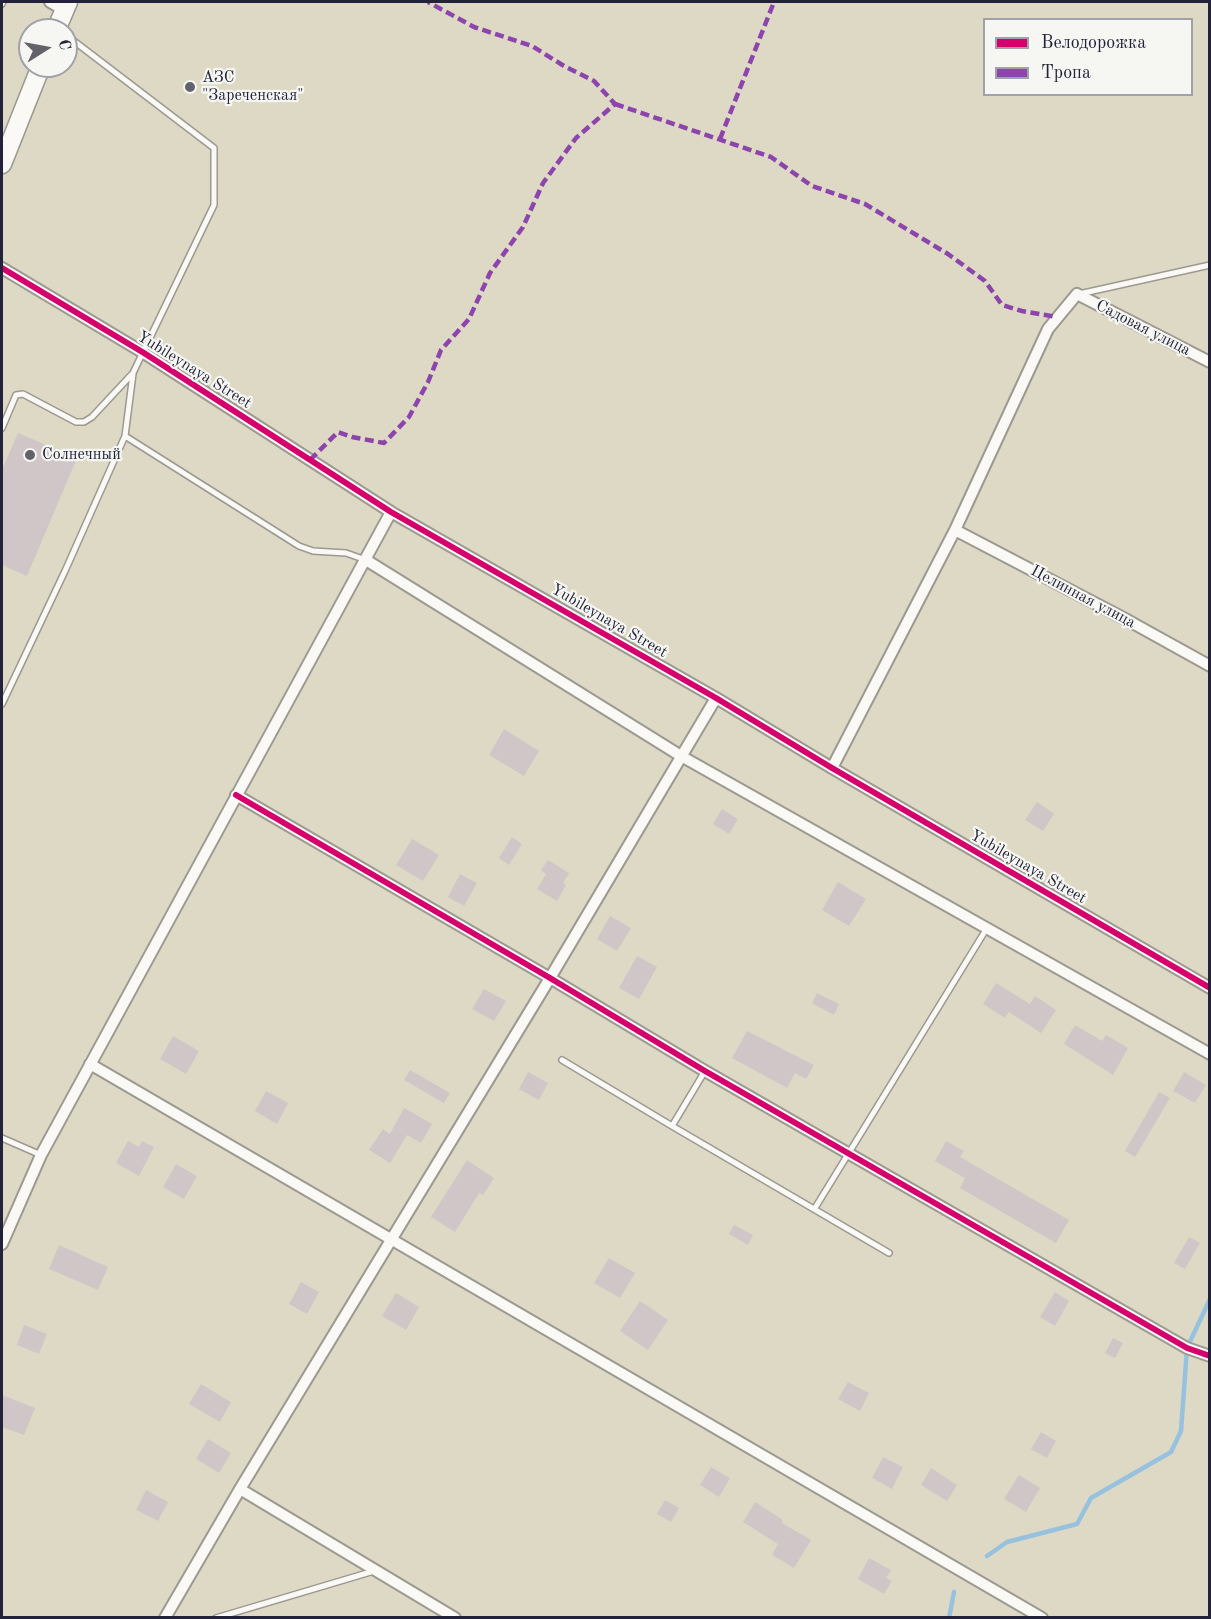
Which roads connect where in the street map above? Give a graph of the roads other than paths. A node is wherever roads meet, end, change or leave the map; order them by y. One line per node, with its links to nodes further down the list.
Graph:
1 (78, 45): 7 (lane)
2 (36, 78): 3 (highway)
3 (2, 164)
4 (1209, 265): 6 (lane)
5 (2, 268): 7 (street, Yubileynaya Street)
6 (1077, 294): 8 (street, Садовая улица); 13 (street)
7 (144, 353): 9 (lane); 12 (street, Yubileynaya Street)
8 (1209, 362)
9 (133, 373): 10 (lane); 11 (lane)
10 (2, 428)
11 (125, 436): 14 (lane); 17 (lane)
12 (391, 512): 14 (street); 16 (street, Yubileynaya Street)
13 (955, 530): 15 (street, Целинная улица); 19 (street)
14 (366, 560): 18 (street); 20 (street)
15 (1209, 666)
16 (716, 698): 18 (street); 19 (street, Yubileynaya Street)
17 (2, 704)
18 (681, 756): 21 (street); 22 (street)
19 (832, 768): 23 (street, Yubileynaya Street)
20 (236, 795): 22 (street); 26 (street)
21 (987, 927): 24 (street); 30 (lane)
22 (550, 978): 27 (street); 33 (street)
23 (1209, 988)
24 (1209, 1054)
25 (562, 1060): 28 (lane)
26 (90, 1064): 31 (street); 33 (street)
27 (705, 1071): 28 (lane); 30 (street)
28 (672, 1126): 32 (lane)
29 (2, 1138): 31 (lane)
30 (849, 1154): 32 (lane); 36 (street)
31 (41, 1155): 34 (street)
32 (815, 1208): 35 (lane)
33 (391, 1238): 37 (street); 42 (street)
34 (2, 1244)
35 (890, 1253)
36 (1209, 1356)
37 (240, 1489): 38 (street); 39 (street)
38 (375, 1571): 40 (lane); 41 (street)
39 (165, 1617)
40 (216, 1617)
41 (455, 1617)
42 (1042, 1617)

